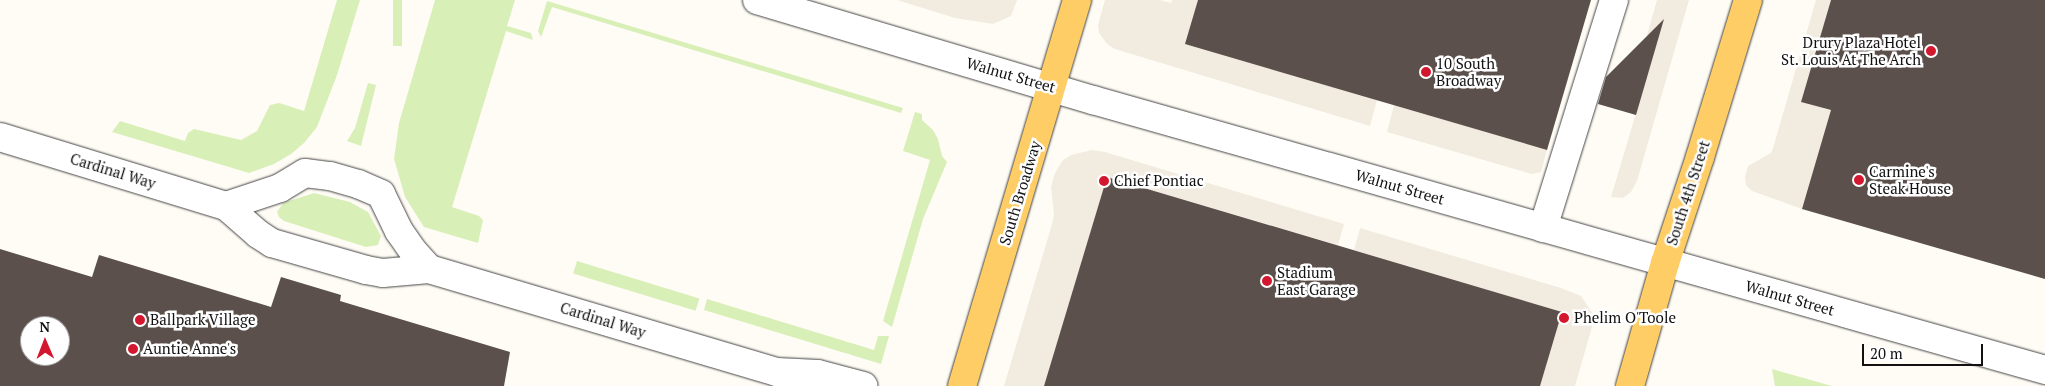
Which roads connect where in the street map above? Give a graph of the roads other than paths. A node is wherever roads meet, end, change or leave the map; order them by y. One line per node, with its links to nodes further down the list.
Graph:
1 (756, 0): 5 (street, Walnut Street)
2 (1077, 0): 5 (main road, South Broadway)
3 (1614, 0): 8 (street)
4 (1748, 0): 9 (main road, South 4th Street)
5 (1051, 87): 8 (street, Walnut Street); 14 (main road, South Broadway)
6 (0, 137): 7 (street, Cardinal Way)
7 (226, 206): 10 (street, Cardinal Way); 10 (street)
8 (1543, 228): 9 (street, Walnut Street)
9 (1665, 262): 11 (street, Walnut Street); 15 (main road, South 4th Street)
10 (429, 269): 12 (street, Cardinal Way)
11 (2045, 370)
12 (788, 379): 13 (street, Cardinal Way)
13 (863, 386)
14 (962, 386)
15 (1630, 386)

